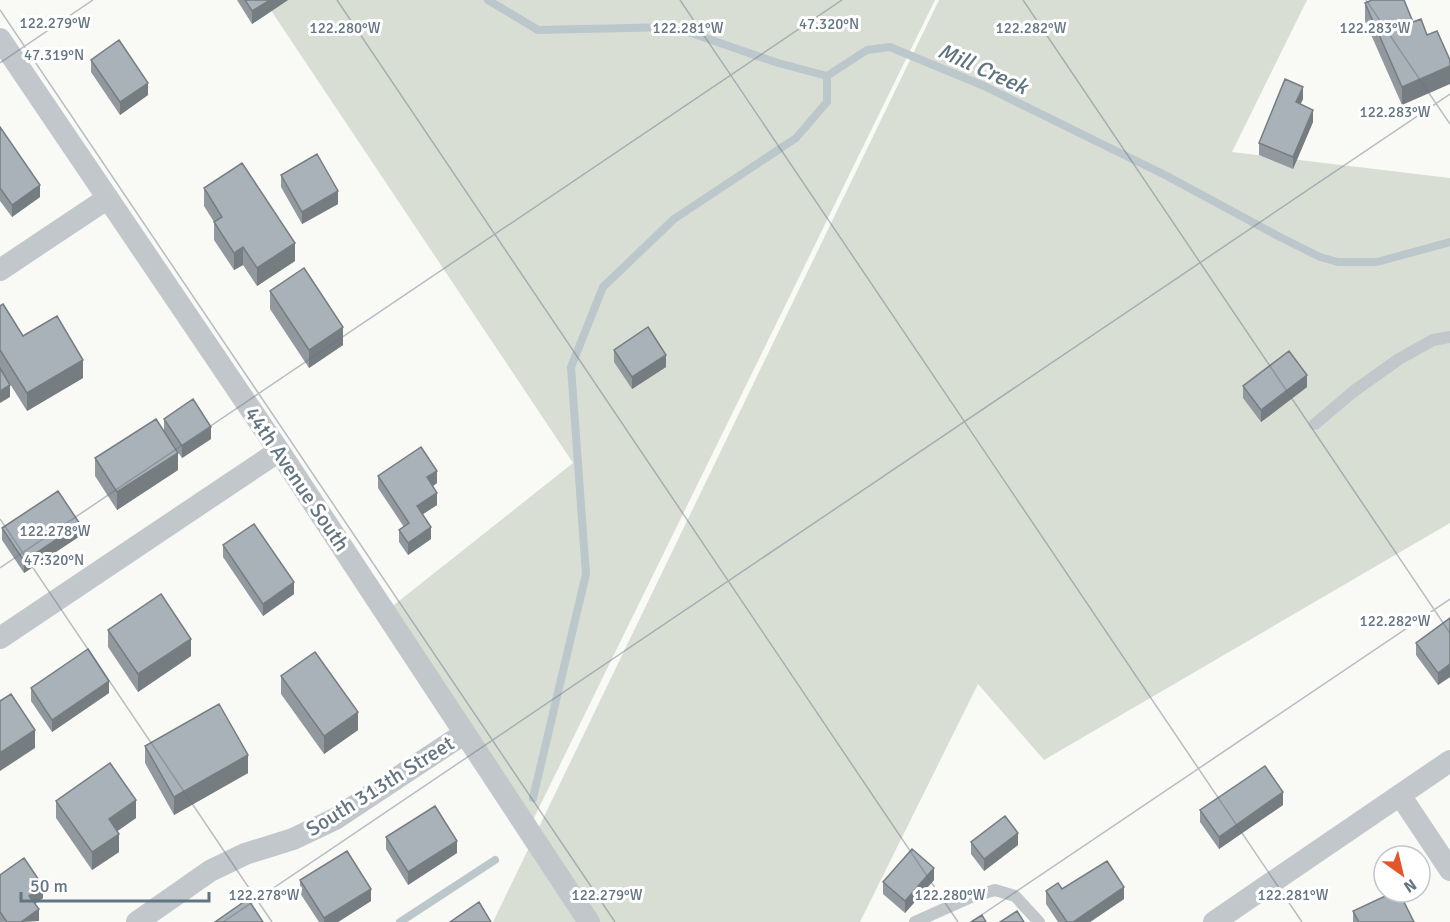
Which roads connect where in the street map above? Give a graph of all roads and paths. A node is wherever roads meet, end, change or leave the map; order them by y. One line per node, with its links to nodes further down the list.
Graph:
1 (0, 39): 2 (street, 44th Avenue South)
2 (108, 198): 3 (street); 6 (street, 44th Avenue South)
3 (0, 270)
4 (1450, 337): 5 (lane)
5 (1315, 424)
6 (279, 451): 7 (street); 8 (street, 44th Avenue South)
7 (0, 638)
8 (465, 733): 12 (street, South 313th Street); 13 (street, 44th Avenue South)
9 (1450, 762): 10 (street)
10 (1400, 795): 11 (street); 16 (street)
11 (1450, 870)
12 (137, 922)
13 (589, 922)
14 (915, 922): 15 (lane)
15 (1039, 922)
16 (1214, 922)

